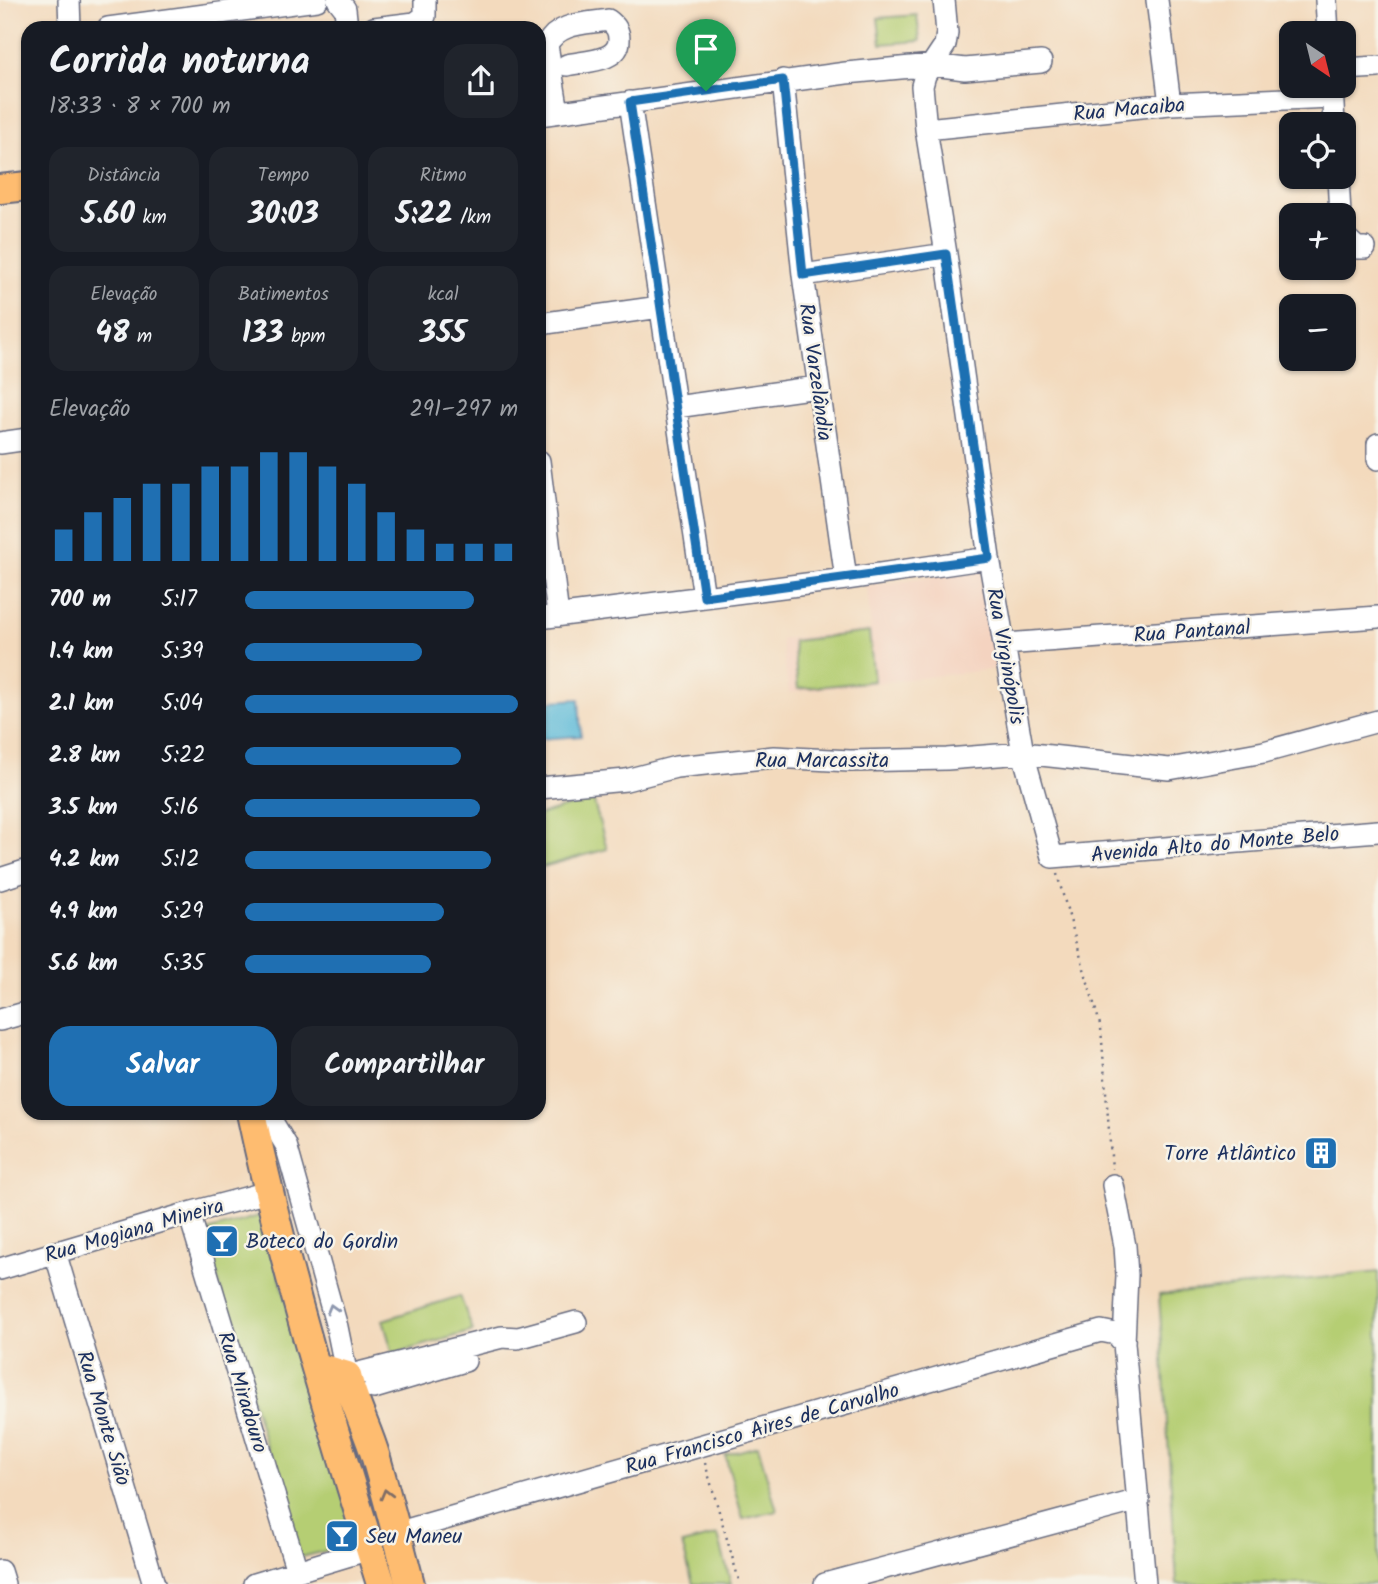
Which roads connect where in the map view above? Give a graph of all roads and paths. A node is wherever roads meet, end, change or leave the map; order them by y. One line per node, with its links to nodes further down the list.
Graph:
1 (69, 0): 9 (street)
2 (317, 0): 8 (street)
3 (338, 0): 11 (street)
4 (425, 0): 12 (street)
5 (944, 0): 16 (street, Rua Virginópolis)
6 (1157, 0): 22 (street)
7 (1326, 0): 13 (street)
8 (258, 3): 10 (street)
9 (70, 21)
10 (150, 21)
11 (346, 21)
12 (418, 21)
13 (1327, 21)
14 (1041, 62): 16 (street)
15 (567, 65): 23 (street)
16 (933, 65): 19 (street); 24 (street, Rua Virginópolis)
17 (1378, 67): 18 (street)
18 (1356, 68)
19 (783, 80): 21 (street); 30 (street, Rua Varzelândia)
20 (1279, 96): 22 (street, Rua Macaiba)
21 (630, 102): 23 (street); 31 (street)
22 (1170, 104): 24 (street, Rua Macaiba)
23 (549, 114)
24 (926, 129): 29 (street, Rua Virginópolis)
25 (21, 187): 26 (main road)
26 (0, 189)
27 (1356, 247): 28 (street)
28 (1365, 248)
29 (946, 254): 30 (street); 39 (street, Rua Virginópolis)
30 (803, 275): 33 (street, Rua Varzelândia)
31 (660, 307): 32 (street); 34 (street)
32 (546, 323)
33 (817, 387): 34 (street); 41 (street, Rua Varzelândia)
34 (676, 407): 42 (street)
35 (21, 440): 36 (street)
36 (0, 443)
37 (1378, 444): 38 (street)
38 (1378, 458)
39 (989, 558): 41 (street); 45 (street, Rua Virginópolis)
40 (546, 570): 43 (street)
41 (846, 579): 42 (street)
42 (704, 597): 43 (street)
43 (549, 617)
44 (1378, 617): 45 (street, Rua Pantanal)
45 (1005, 644): 47 (street, Rua Virginópolis)
46 (1378, 721): 47 (street, Rua Marcassita)
47 (1023, 753): 48 (street, Rua Marcassita); 50 (street, Rua Virginópolis)
48 (546, 787)
49 (1378, 831): 50 (street, Avenida Alto do Monte Belo)
50 (1052, 858): 57 (path)
51 (21, 872): 52 (street)
52 (0, 879)
53 (21, 1014): 54 (street)
54 (0, 1020)
55 (253, 1120): 58 (main road)
56 (271, 1120): 65 (street, one-way to 56)
57 (1113, 1185): 64 (street)
58 (268, 1192): 59 (street, Rua Mogiana Mineira); 65 (main road)
59 (189, 1213): 60 (street, Rua Mogiana Mineira); 71 (street, Rua Miradouro)
60 (55, 1252): 61 (street, Rua Mogiana Mineira); 73 (street, Rua Monte Sião)
61 (0, 1269)
62 (576, 1322): 63 (street)
63 (518, 1338): 65 (street); 65 (street)
64 (1124, 1343): 66 (street, Rua Francisco Aires de Carvalho); 67 (street)
65 (342, 1381): 68 (main road, one-way to 65); 69 (main road)
66 (700, 1446): 68 (street, Rua Francisco Aires de Carvalho); 77 (path)
67 (1139, 1500): 78 (street); 79 (street)
68 (396, 1533): 76 (main road)
69 (370, 1549): 71 (street); 75 (main road)
70 (0, 1570): 72 (street)
71 (297, 1571): 74 (street)
72 (4, 1584)
73 (154, 1584)
74 (254, 1584)
75 (381, 1584)
76 (410, 1584)
77 (740, 1584)
78 (825, 1584)
79 (1146, 1584)

